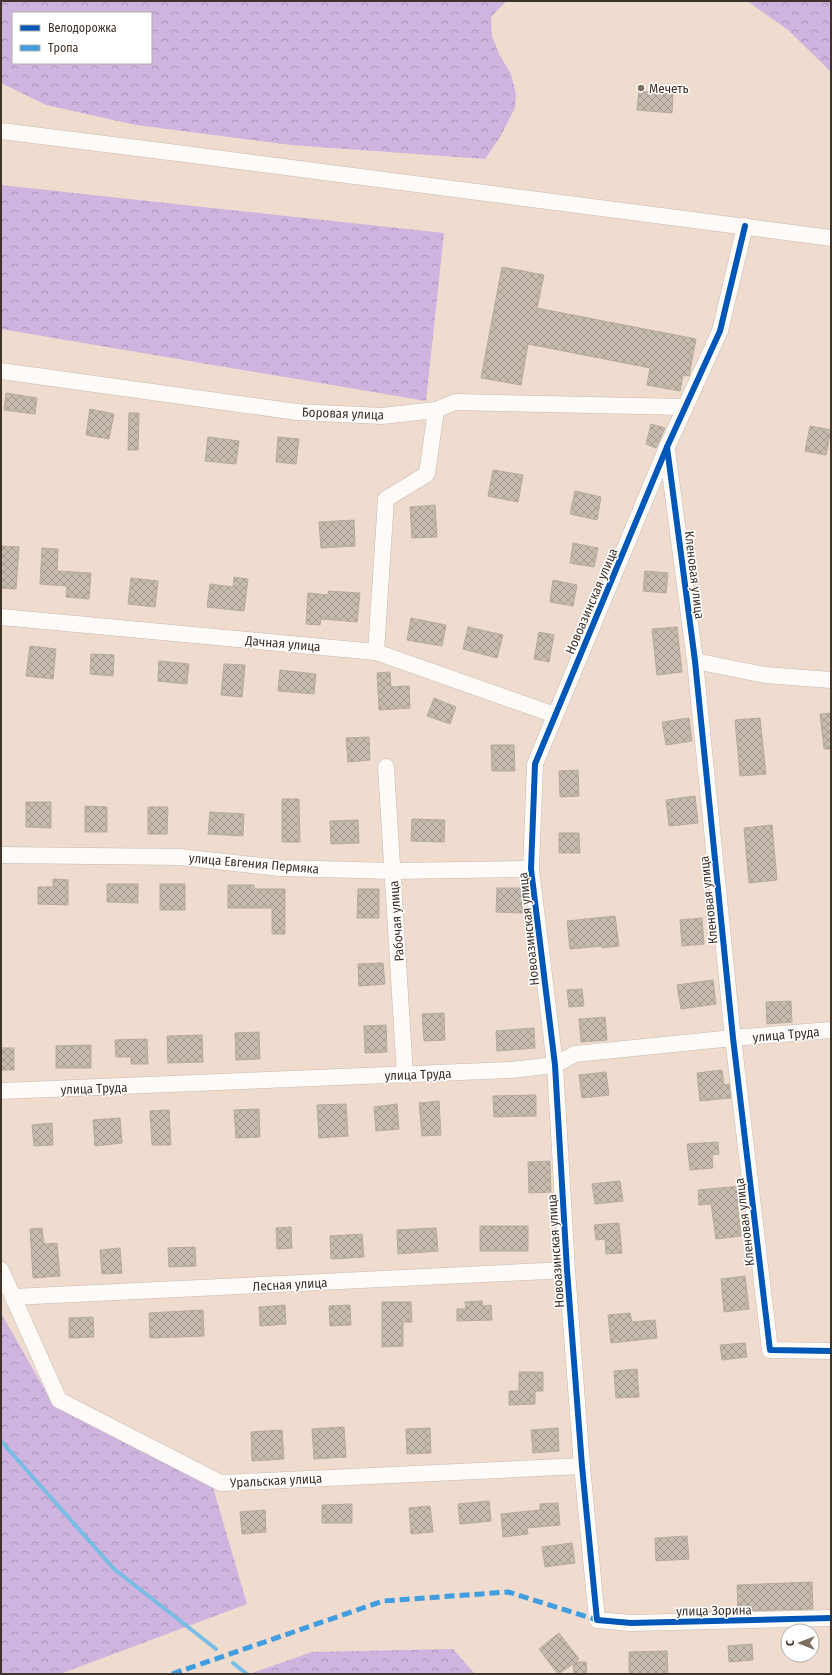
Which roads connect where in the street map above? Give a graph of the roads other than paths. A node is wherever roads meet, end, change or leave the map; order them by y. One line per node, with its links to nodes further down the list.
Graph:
1 (1, 131): 2 (street)
2 (745, 226): 3 (street); 5 (street, Новоазинская улица)
3 (831, 238)
4 (1, 370): 6 (street, Боровая улица)
5 (685, 407): 6 (street, Боровая улица); 7 (street, Новоазинская улица)
6 (436, 410): 9 (street)
7 (667, 447): 10 (street, Кленовая улица); 12 (street, Новоазинская улица)
8 (1, 617): 9 (street, Дачная улица)
9 (376, 652): 12 (street, Дачная улица)
10 (695, 661): 11 (street); 18 (street, Кленовая улица)
11 (831, 680)
12 (555, 715): 15 (street, Новоазинская улица)
13 (386, 767): 16 (street, Рабочая улица)
14 (1, 855): 16 (street, улица Евгения Пермяка)
15 (531, 869): 16 (street, улица Евгения Пермяка); 19 (street, Новоазинская улица)
16 (392, 870): 20 (street, Рабочая улица)
17 (831, 1030): 18 (street, улица Труда)
18 (733, 1038): 19 (street, улица Труда); 25 (street, Кленовая улица)
19 (555, 1064): 20 (street, улица Труда); 23 (street, Новоазинская улица)
20 (405, 1075): 21 (street, улица Труда)
21 (1, 1092)
22 (1, 1270): 24 (street, Уральская улица)
23 (567, 1270): 24 (street, Лесная улица); 26 (street, Новоазинская улица)
24 (13, 1297): 26 (street, Уральская улица)
25 (831, 1351)
26 (582, 1466): 28 (street, Новоазинская улица)
27 (831, 1618): 28 (street, улица Зорина)
28 (597, 1620)

